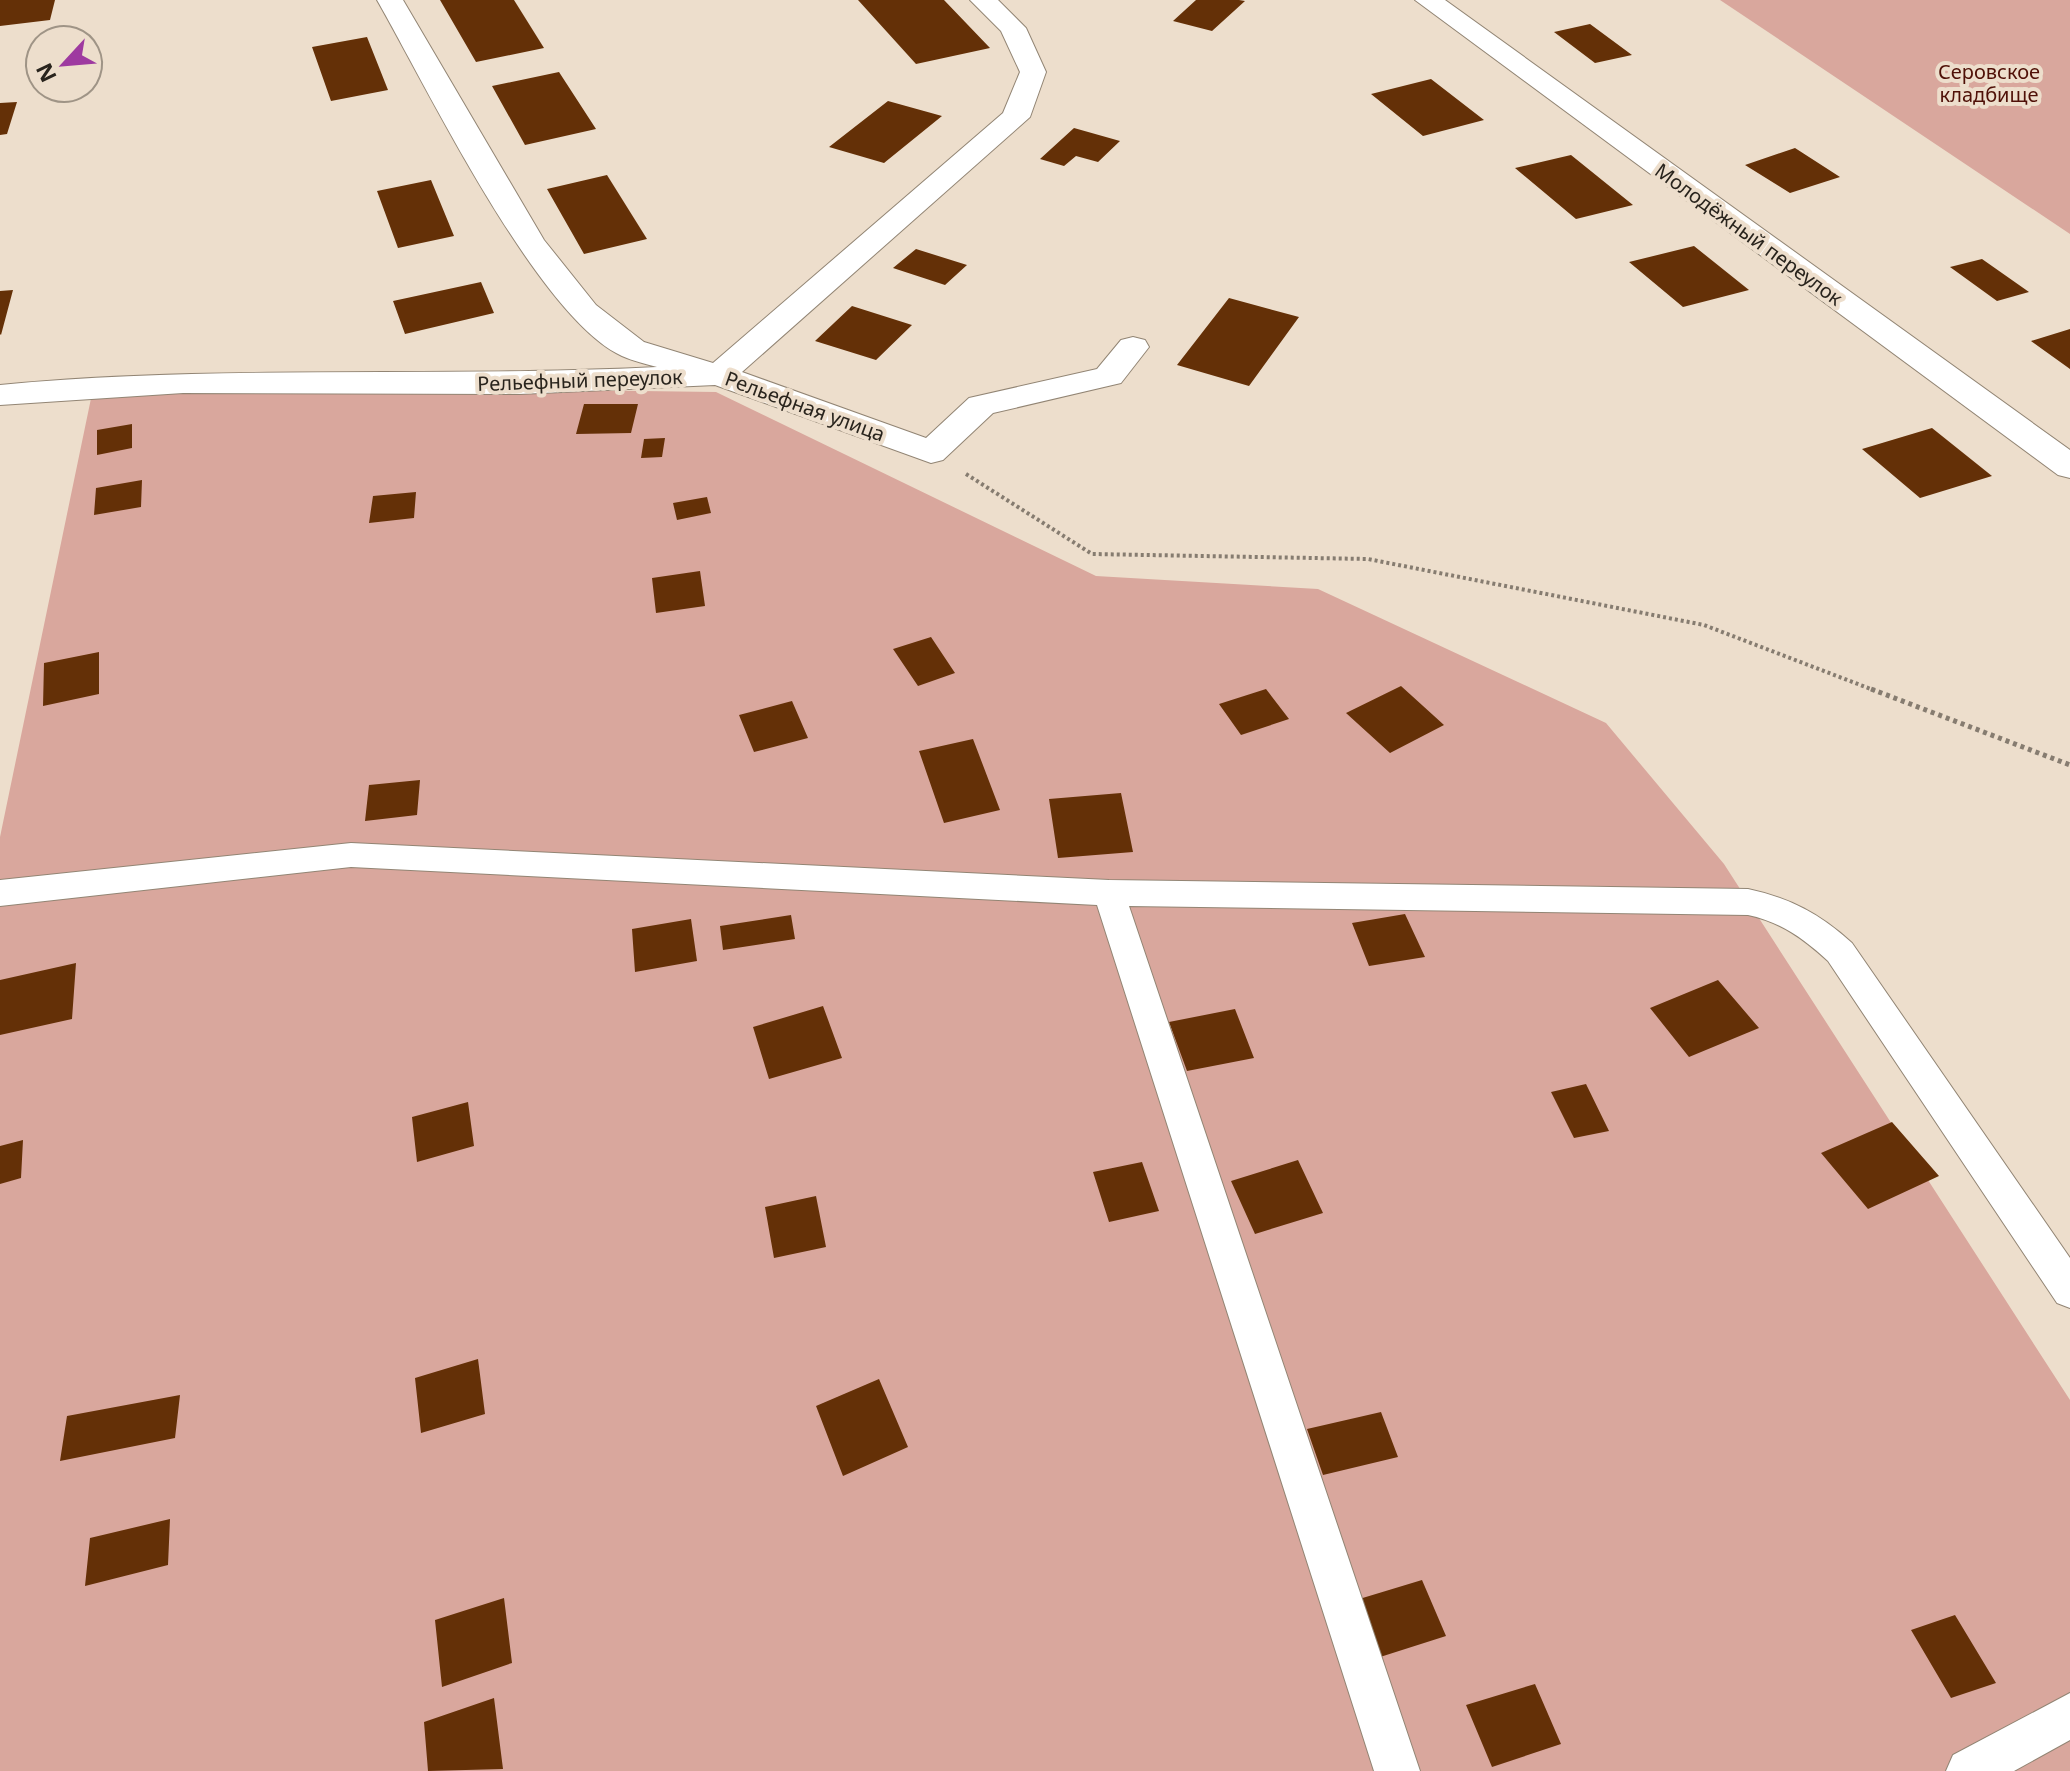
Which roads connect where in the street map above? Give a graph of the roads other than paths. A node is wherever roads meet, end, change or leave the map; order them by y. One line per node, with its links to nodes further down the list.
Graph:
1 (390, 0): 5 (street, Рельефная улица)
2 (983, 0): 5 (street)
3 (1428, 0): 7 (street, Молодёжный переулок)
4 (1133, 347): 5 (street, Рельефная улица)
5 (719, 375): 6 (street, Рельефный переулок)
6 (0, 395)
7 (2070, 467)
8 (0, 893): 9 (lane)
9 (1109, 893): 10 (lane); 12 (lane)
10 (2070, 1290)
11 (2070, 1715): 13 (lane)
12 (1397, 1771)
13 (1969, 1771)

